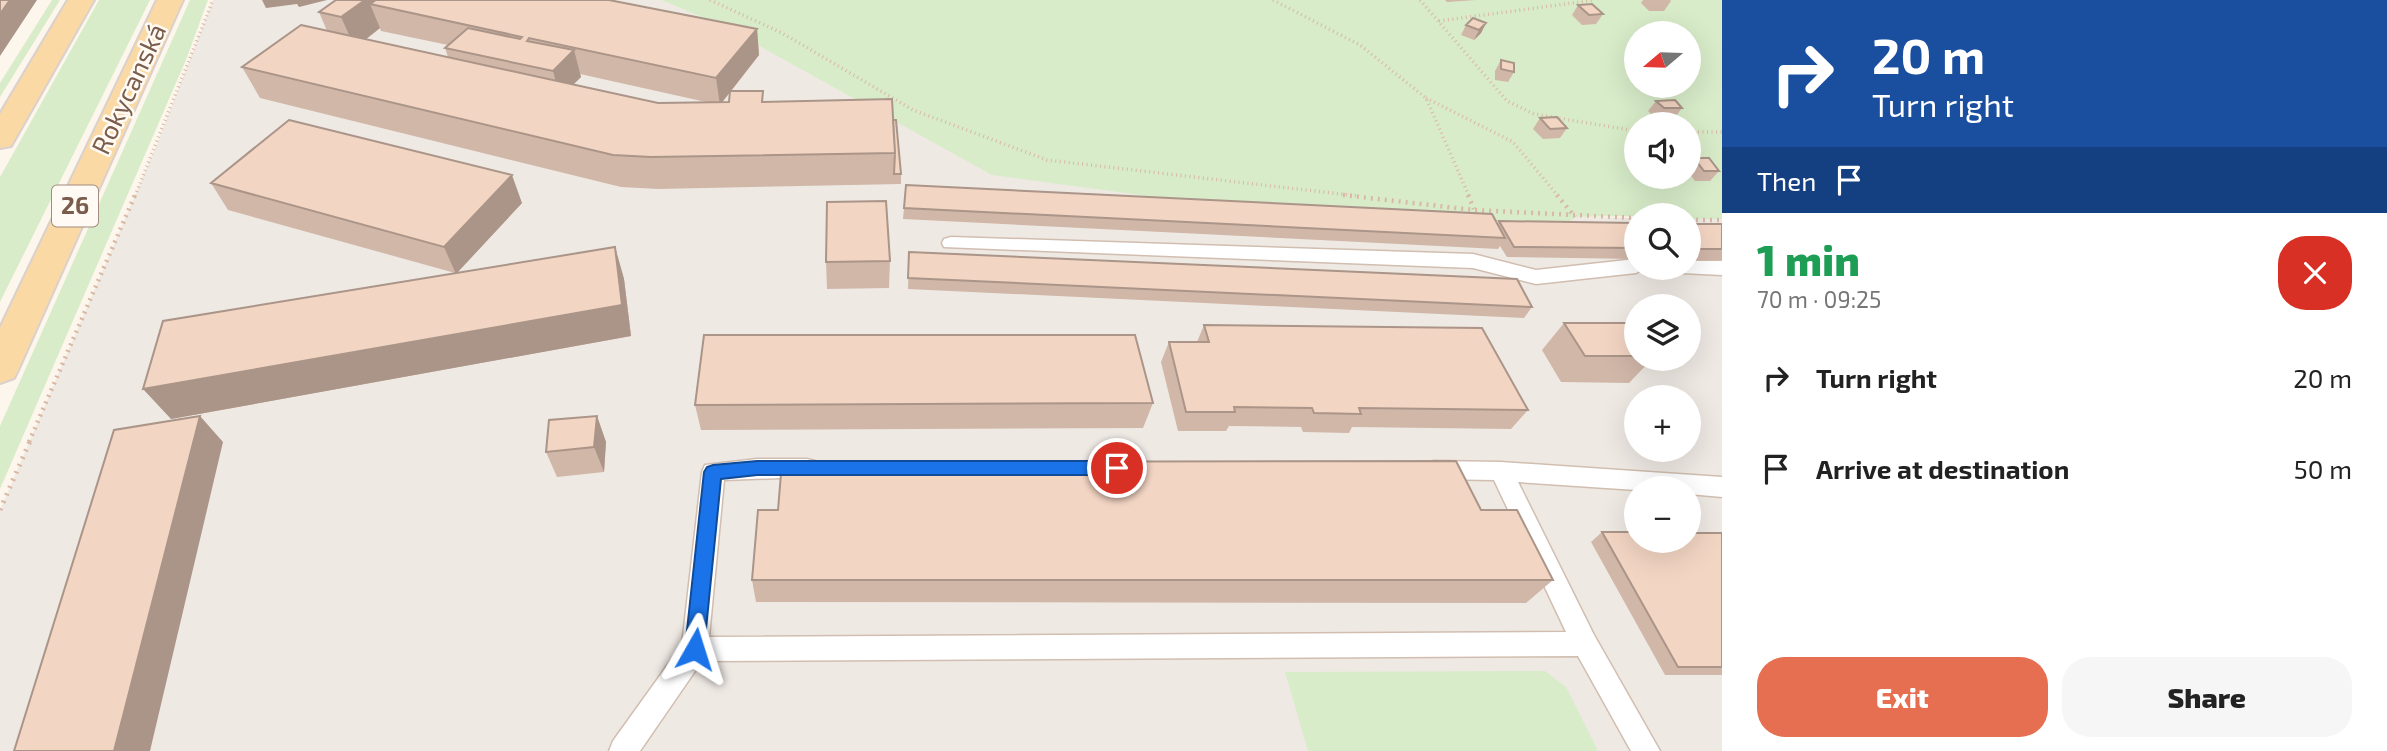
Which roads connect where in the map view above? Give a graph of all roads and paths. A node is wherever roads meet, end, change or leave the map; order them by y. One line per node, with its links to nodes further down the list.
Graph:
1 (81, 0): 13 (main road)
2 (170, 0): 23 (main road, Rokycanská / 26)
3 (213, 0): 28 (path)
4 (710, 0): 14 (path)
5 (1273, 0): 9 (path)
6 (1420, 0): 8 (path)
7 (1595, 0): 8 (path)
8 (1438, 21): 10 (path)
9 (1426, 98): 14 (path); 15 (path)
10 (1624, 129)
11 (1701, 132): 12 (path)
12 (1722, 132)
13 (0, 139)
14 (1474, 210): 15 (path)
15 (1576, 217): 16 (path)
16 (1624, 218)
17 (1701, 219): 18 (path)
18 (1722, 220)
19 (951, 243): 20 (lane)
20 (1624, 267)
21 (1701, 268): 22 (lane)
22 (1722, 268)
23 (0, 368)
24 (827, 468): 30 (lane)
25 (1405, 470): 26 (lane)
26 (1502, 471): 27 (lane); 29 (lane)
27 (1722, 487)
28 (0, 510)
29 (1585, 644): 30 (lane); 32 (lane)
30 (695, 649): 31 (lane)
31 (623, 751)
32 (1646, 751)

